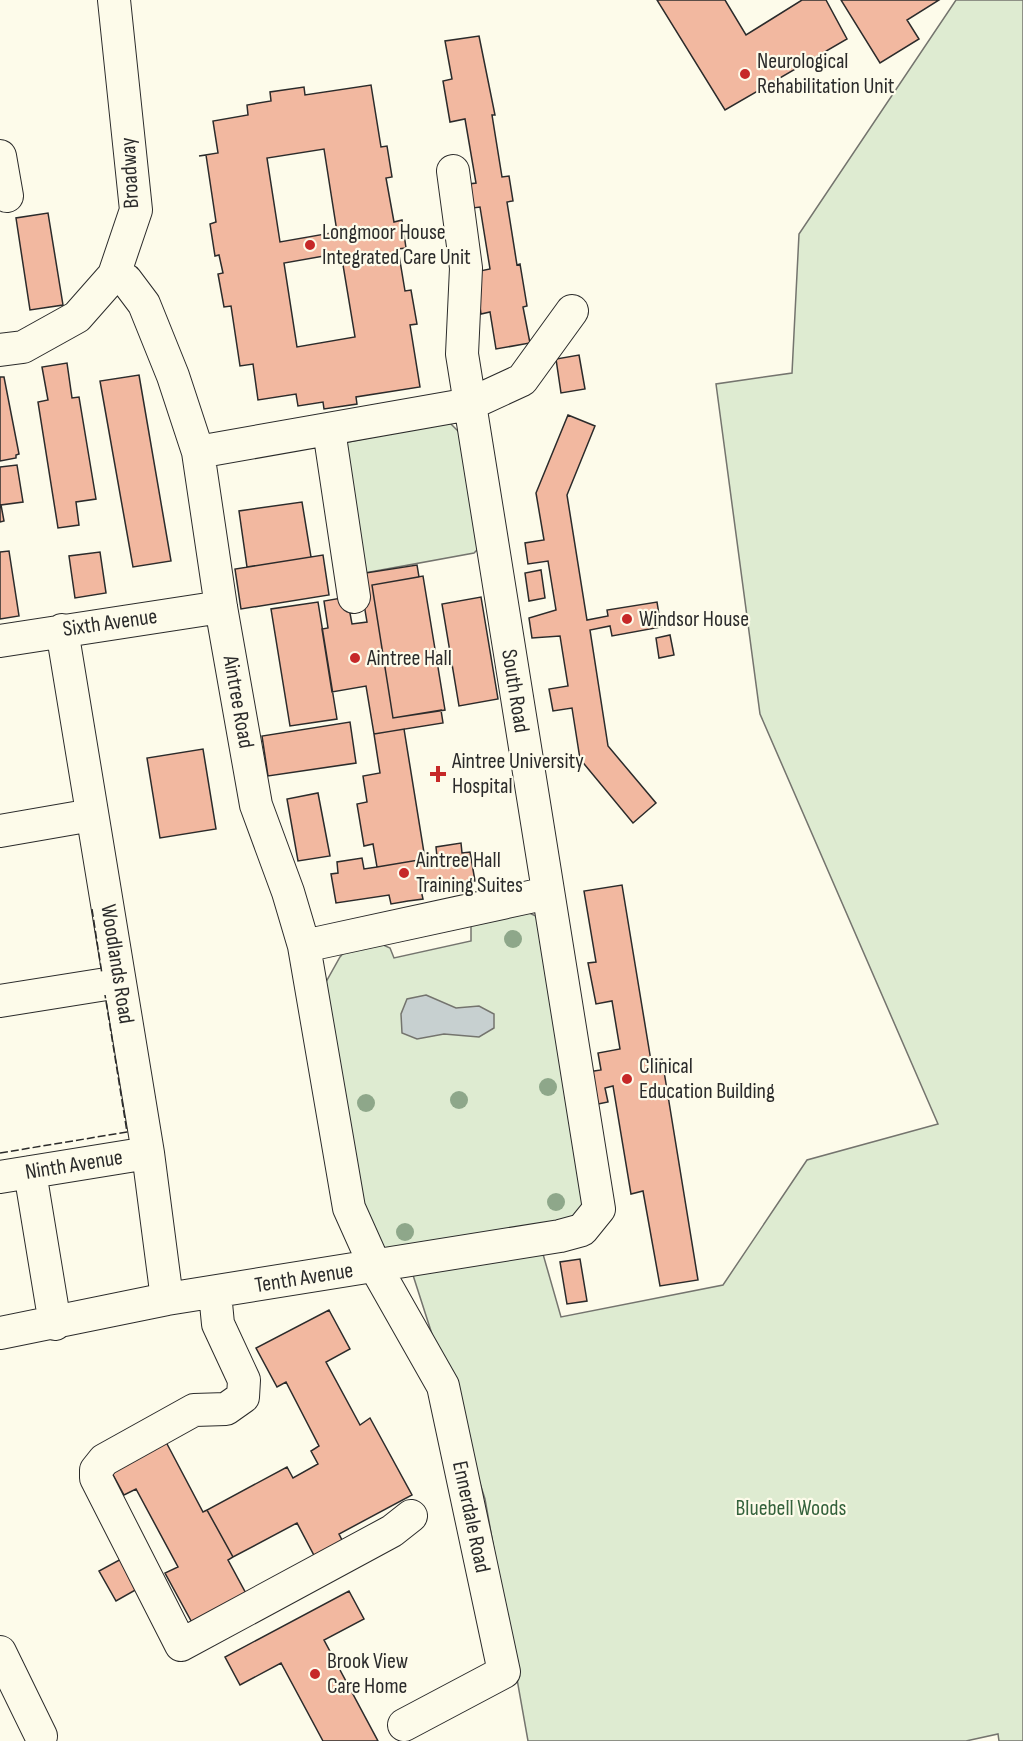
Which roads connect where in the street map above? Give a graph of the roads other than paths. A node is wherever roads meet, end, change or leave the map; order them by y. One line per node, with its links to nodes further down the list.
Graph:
1 (114, 0): 5 (street, Broadway)
2 (0, 156): 4 (street)
3 (453, 171): 8 (street, South Road)
4 (7, 196)
5 (114, 275): 7 (street, Broadway); 10 (street, Aintree Road)
6 (572, 311): 8 (street)
7 (0, 350)
8 (470, 404): 9 (street); 17 (street, South Road)
9 (329, 430): 10 (street); 11 (street)
10 (198, 452): 12 (street, Aintree Road)
11 (354, 597)
12 (221, 607): 13 (street, Sixth Avenue); 18 (street, Aintree Road)
13 (62, 630): 14 (street, Sixth Avenue); 15 (street, Woodlands Road)
14 (0, 641)
15 (92, 815): 16 (street); 19 (street, Woodlands Road)
16 (0, 831)
17 (548, 893): 18 (street); 23 (street, South Road)
18 (304, 946): 24 (street, Aintree Road)
19 (119, 982): 20 (street); 21 (street, Woodlands Road)
20 (0, 1001)
21 (148, 1153): 22 (street, Ninth Avenue); 26 (street, Woodlands Road)
22 (15, 1174): 27 (street)
23 (599, 1209): 24 (street, Tenth Avenue)
24 (375, 1266): 25 (street, Tenth Avenue); 31 (street, Ennerdale Road)
25 (215, 1293): 26 (street, Tenth Avenue); 29 (street)
26 (167, 1299): 27 (street, Tenth Avenue)
27 (55, 1324): 28 (street, Tenth Avenue)
28 (0, 1333)
29 (411, 1516)
30 (0, 1652): 32 (street)
31 (404, 1725)
32 (38, 1739)

